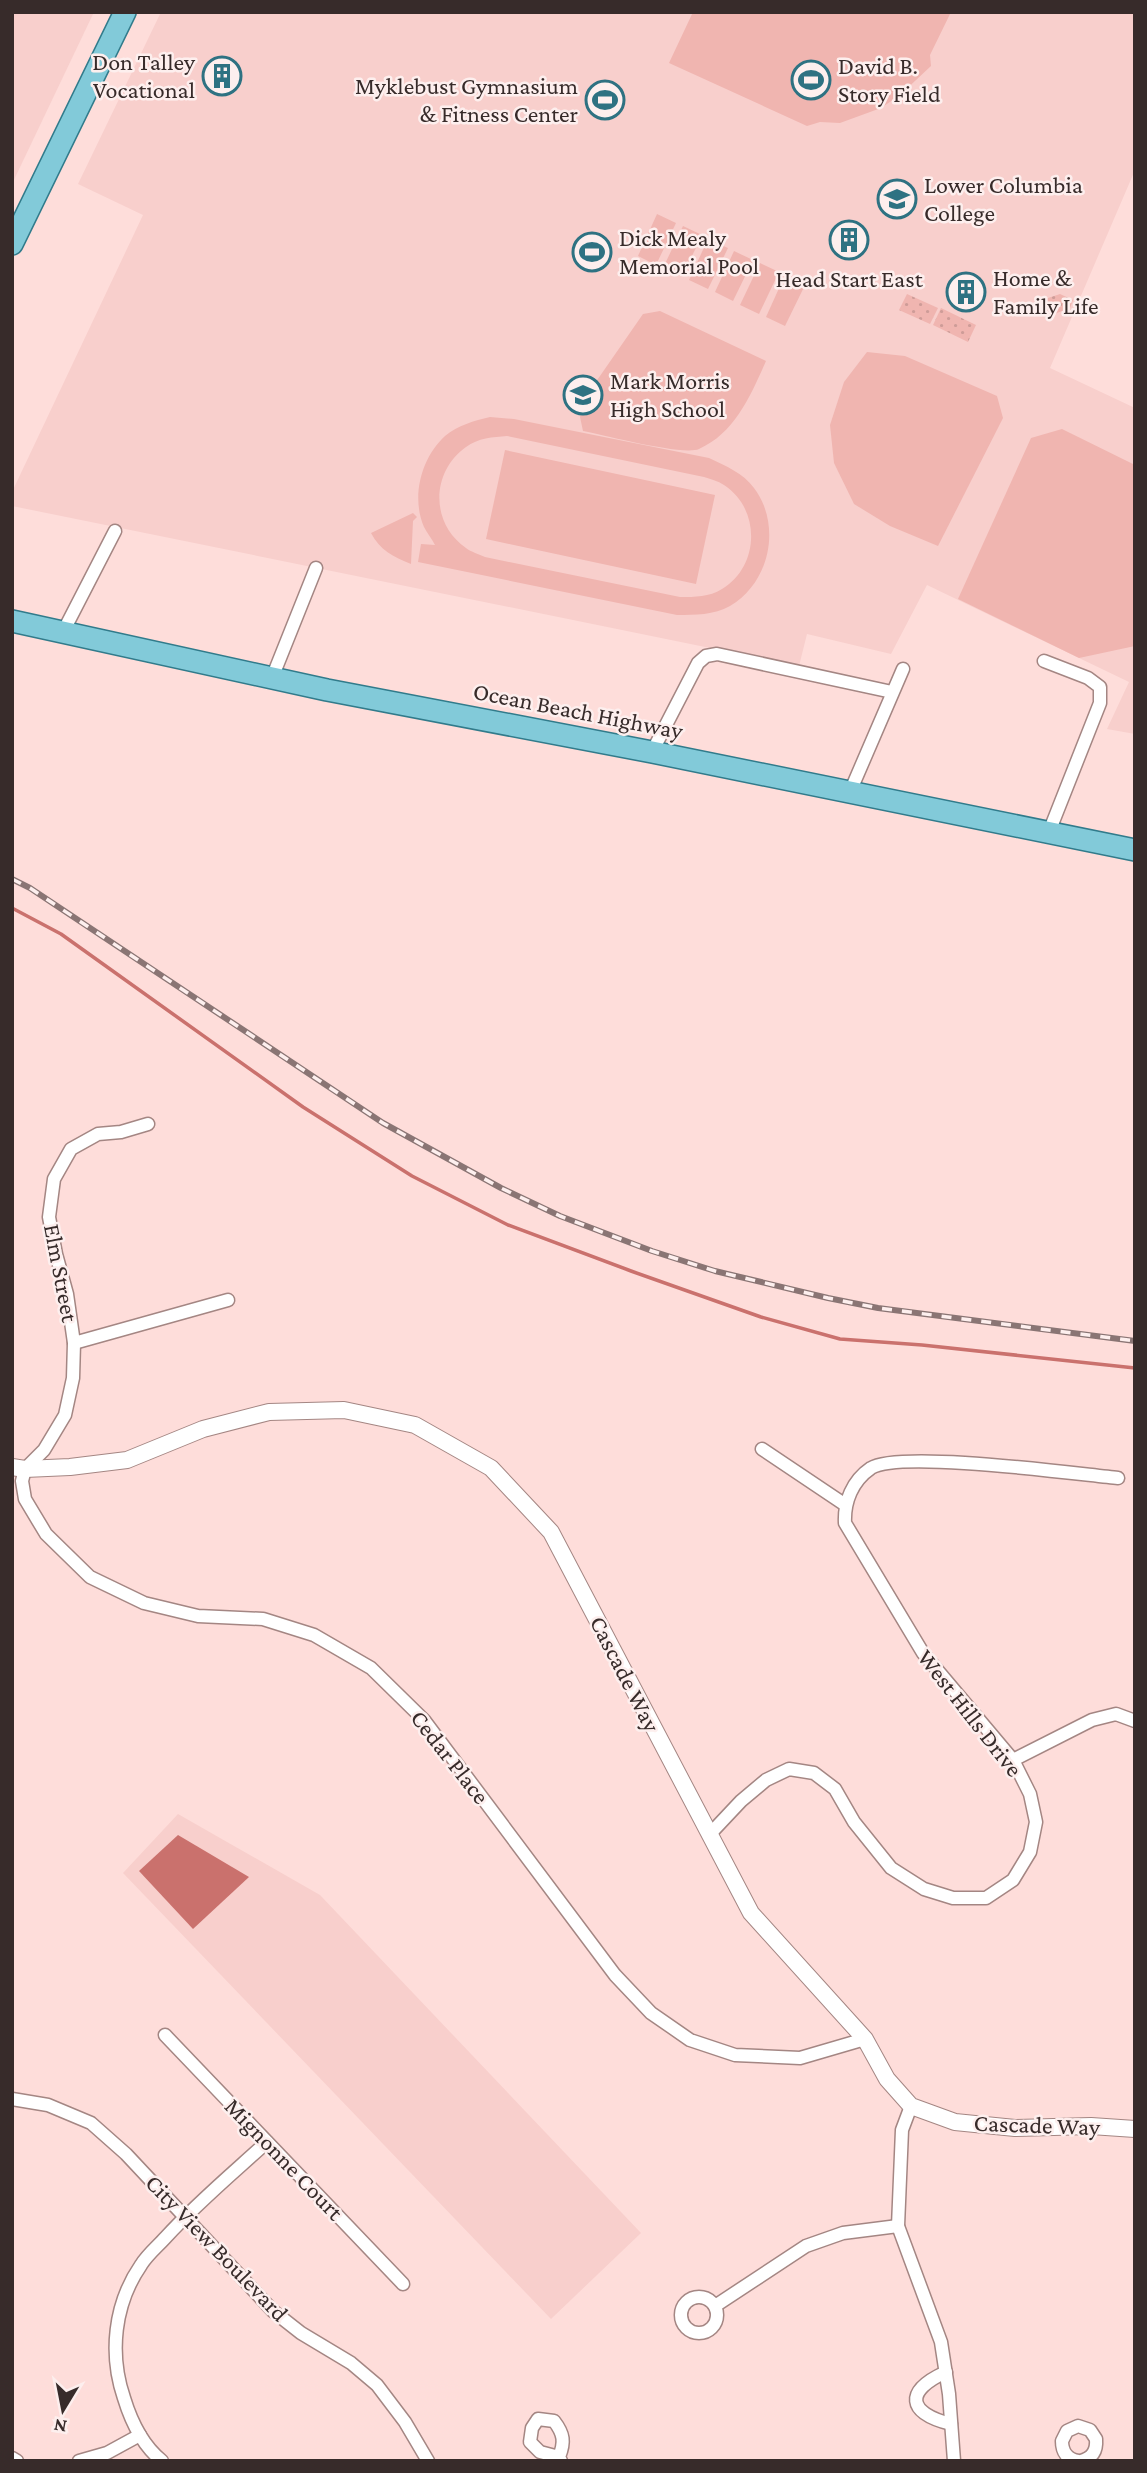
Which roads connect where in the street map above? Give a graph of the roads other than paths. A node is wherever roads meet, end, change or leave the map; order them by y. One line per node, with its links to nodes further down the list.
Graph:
1 (125, 12): 2 (main road)
2 (12, 244)
3 (115, 531): 6 (street)
4 (316, 568): 9 (street)
5 (12, 621): 6 (main road, Ocean Beach Highway)
6 (64, 632): 9 (main road, Ocean Beach Highway)
7 (1044, 661): 13 (street)
8 (903, 669): 10 (street)
9 (272, 678): 11 (main road, Ocean Beach Highway)
10 (892, 692): 11 (street); 12 (street)
11 (652, 752): 12 (main road, Ocean Beach Highway)
12 (850, 792): 13 (main road, Ocean Beach Highway)
13 (1049, 832): 14 (main road, Ocean Beach Highway)
14 (1135, 850)
15 (148, 1124): 17 (street, Elm Street)
16 (228, 1300): 17 (street)
17 (74, 1343): 19 (street, Elm Street)
18 (762, 1450): 21 (street)
19 (19, 1468): 24 (street, Cascade Way); 26 (street, Cedar Place)
20 (1118, 1478): 21 (street)
21 (844, 1504): 23 (street, West Hills Drive)
22 (1135, 1721): 23 (street)
23 (1013, 1760): 24 (street, West Hills Drive)
24 (709, 1835): 26 (street, Cascade Way)
25 (164, 2035): 30 (street, Mignonne Court)
26 (865, 2039): 28 (street, Cascade Way)
27 (12, 2099): 31 (street, City View Boulevard)
28 (911, 2106): 29 (street, Cascade Way); 32 (street)
29 (1135, 2129)
30 (267, 2142): 31 (street); 33 (street, Mignonne Court)
31 (186, 2216): 37 (street); 42 (street, City View Boulevard)
32 (898, 2226): 34 (street); 35 (street)
33 (402, 2284)
34 (715, 2306)
35 (946, 2372): 36 (street); 36 (street)
36 (951, 2424): 43 (street)
37 (140, 2435): 40 (street); 41 (street)
38 (12, 2458): 39 (street)
39 (18, 2461)
40 (79, 2461)
41 (162, 2461)
42 (428, 2461)
43 (954, 2461)

